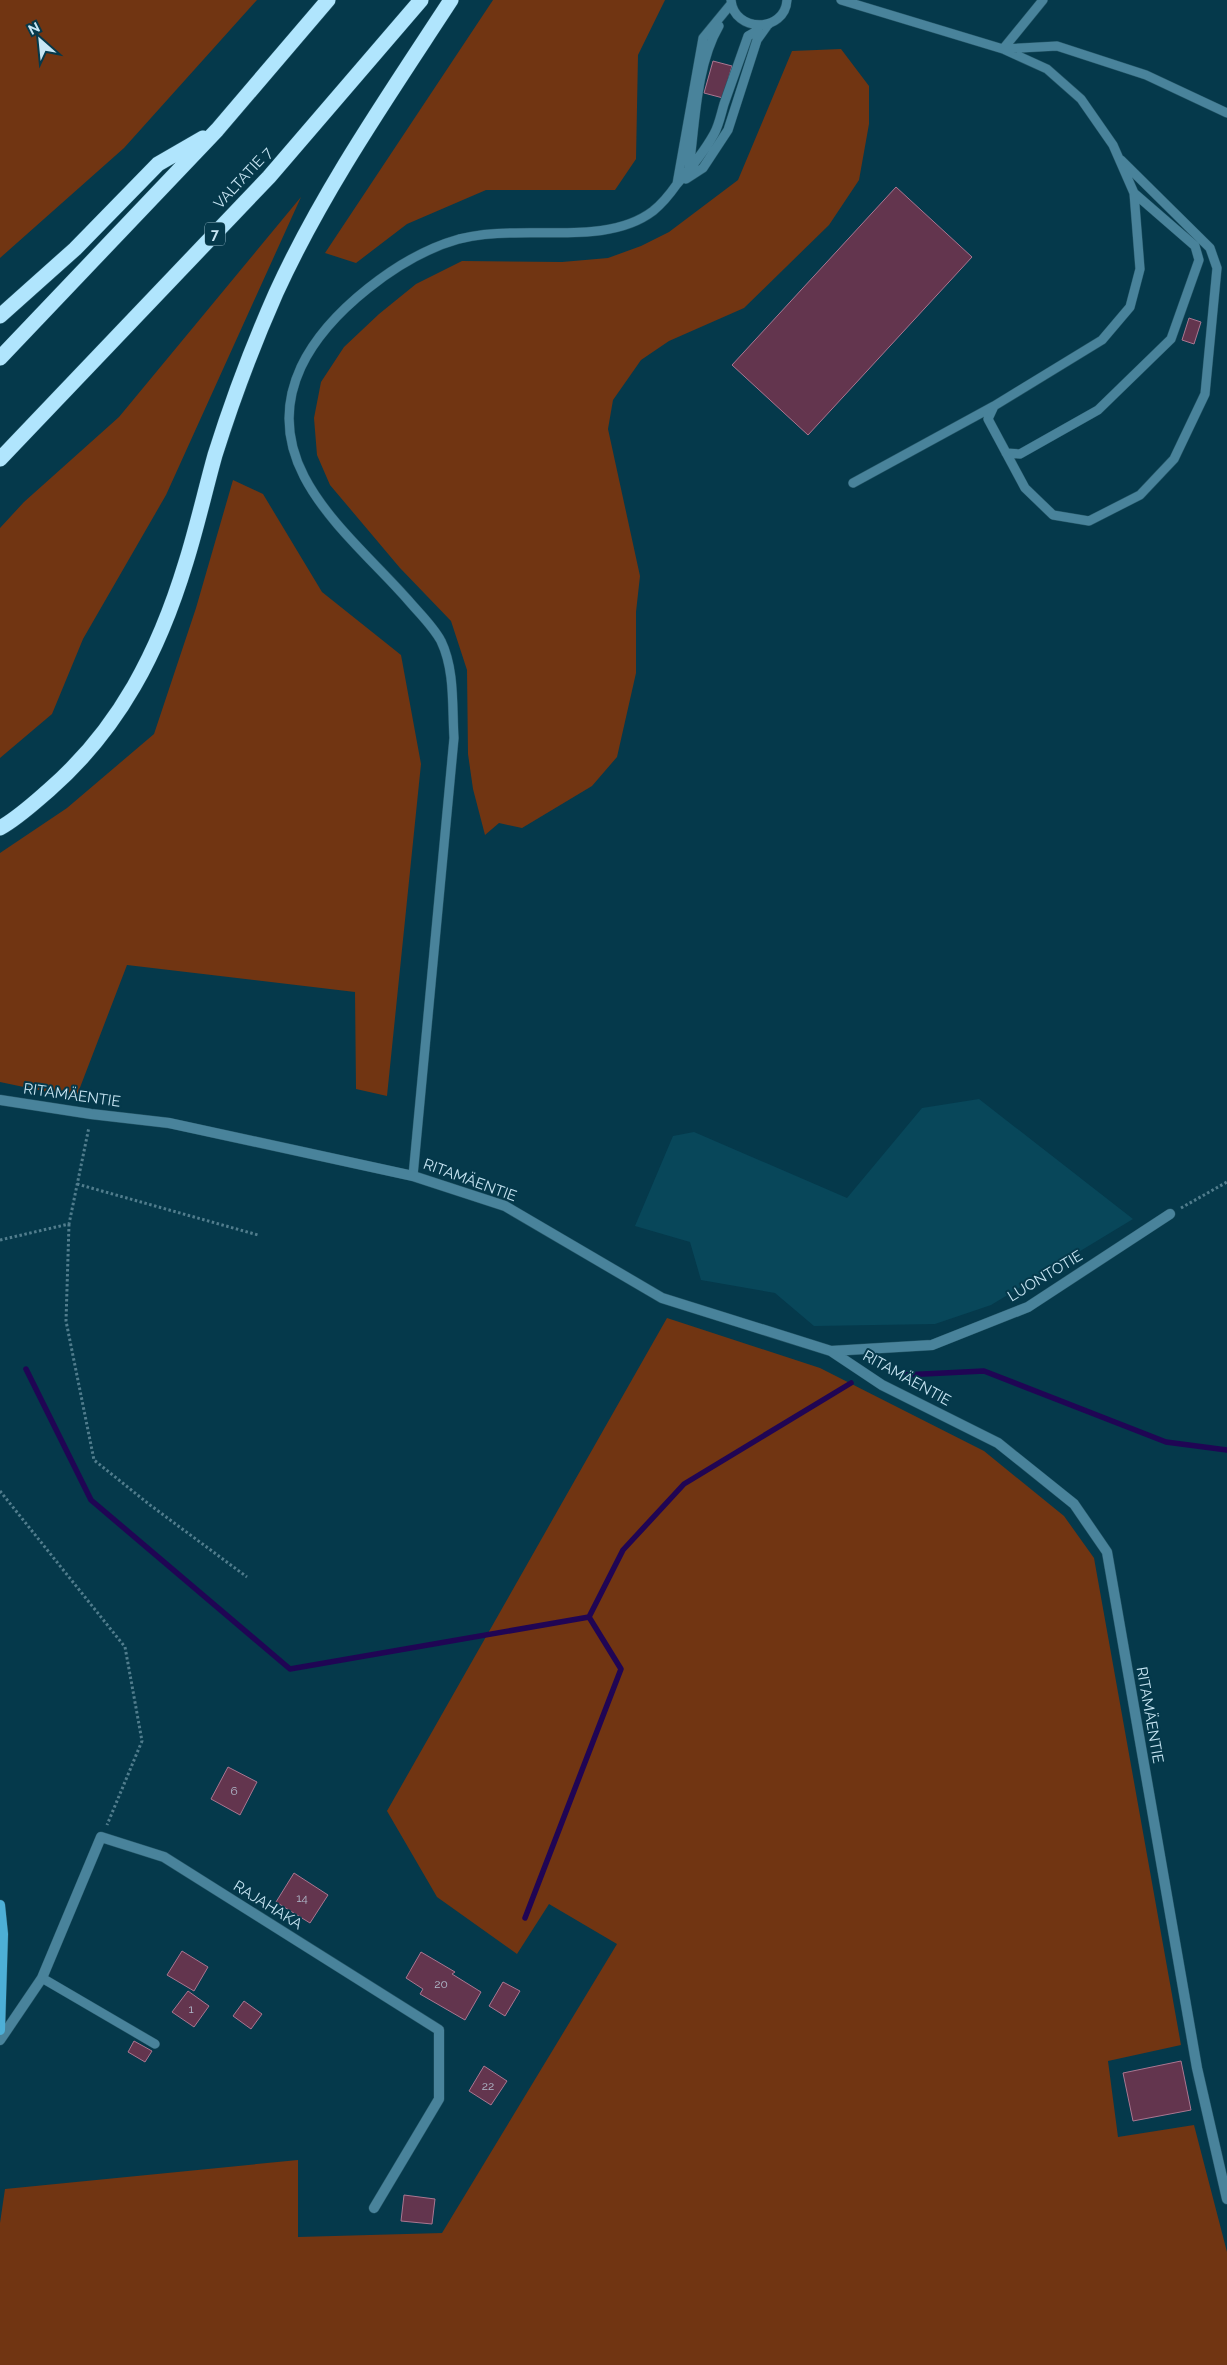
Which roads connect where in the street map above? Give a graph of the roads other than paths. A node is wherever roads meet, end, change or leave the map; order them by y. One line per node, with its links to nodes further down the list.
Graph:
1 (328, 0): 11 (highway)
2 (421, 0): 20 (highway, VALTATIE 7 / 7)
3 (451, 0): 22 (highway)
4 (788, 0): 8 (lane)
5 (841, 0): 9 (lane)
6 (1043, 0): 9 (lane)
7 (731, 2): 8 (lane); 13 (lane); 14 (lane)
8 (769, 24): 13 (lane); 14 (lane)
9 (1003, 49): 10 (lane); 12 (lane)
10 (1227, 112)
11 (217, 130): 16 (highway); 17 (highway)
12 (1121, 160): 15 (lane); 19 (lane)
13 (689, 172): 14 (lane)
14 (677, 185): 24 (lane)
15 (1134, 193): 18 (lane); 19 (lane)
16 (0, 316)
17 (0, 358)
18 (994, 406): 19 (lane); 21 (lane)
19 (1006, 453)
20 (0, 459)
21 (853, 483)
22 (0, 828)
23 (0, 1100): 24 (street, RITAMÄENTIE)
24 (414, 1176): 26 (street, RITAMÄENTIE)
25 (1170, 1214): 26 (street, LUONTOTIE)
26 (831, 1351): 32 (street, RITAMÄENTIE)
27 (0, 1905): 29 (main road)
28 (42, 1978): 30 (street); 31 (lane); 33 (street, RAJAHAKA)
29 (0, 2030)
30 (0, 2040)
31 (155, 2044)
32 (1227, 2199)
33 (374, 2208)

